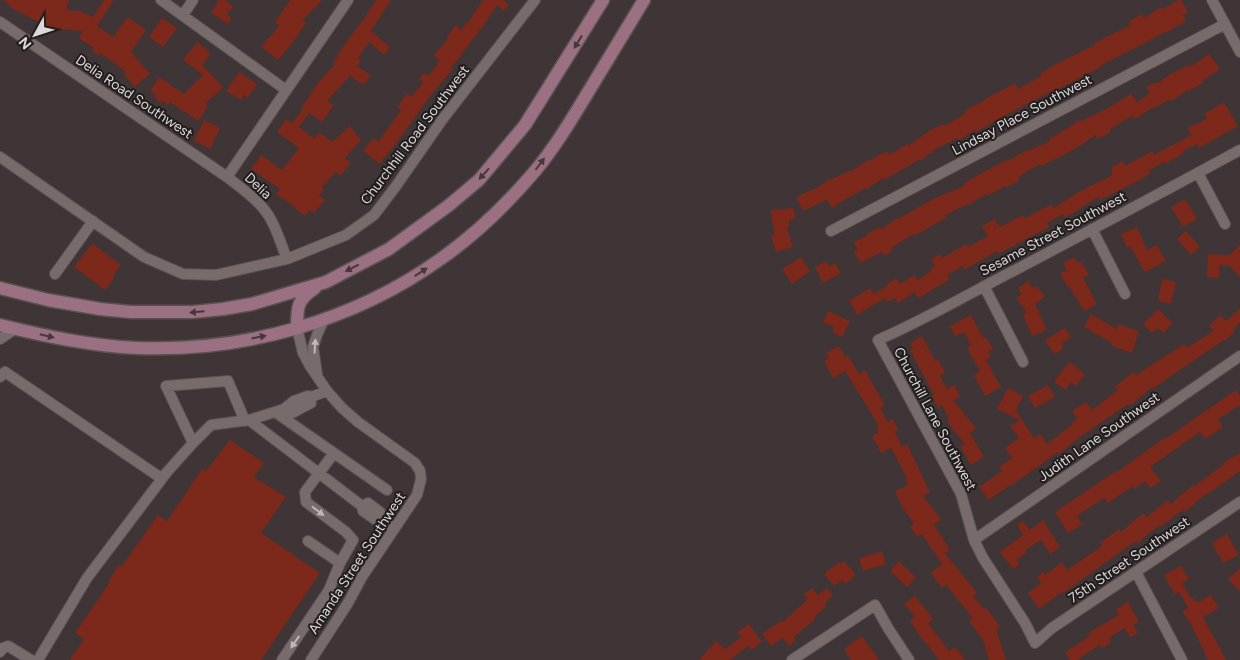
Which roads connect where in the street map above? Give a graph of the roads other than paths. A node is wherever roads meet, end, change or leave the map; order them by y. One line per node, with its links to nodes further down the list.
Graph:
1 (161, 0): 8 (street)
2 (193, 0): 8 (street)
3 (348, 0): 12 (street, Delia)
4 (535, 0): 21 (street, Churchhill Road Southwest)
5 (603, 0): 23 (main road, one-way to 23)
6 (644, 0): 27 (main road, one-way to 6)
7 (1212, 0): 10 (street)
8 (183, 15): 12 (street)
9 (0, 22): 16 (street, Delia Road Southwest)
10 (1225, 24): 11 (street); 20 (street, Lindsay Place Southwest)
11 (1240, 52)
12 (286, 90): 16 (street, Delia)
13 (1240, 150): 15 (street, Sesame Street Southwest)
14 (0, 157): 17 (street, Churchhill Road Southwest)
15 (1198, 173): 18 (street); 19 (street, Sesame Street Southwest)
16 (227, 177): 21 (street, Delia)
17 (93, 222): 21 (street, Churchhill Road Southwest); 22 (street)
18 (1225, 224)
19 (1092, 229): 24 (street, Sesame Street Southwest); 26 (street)
20 (831, 230)
21 (287, 259)
22 (55, 274)
23 (326, 282): 25 (main road, one-way to 25); 29 (main road)
24 (984, 286): 32 (street, Sesame Street Southwest); 34 (street)
25 (0, 288)
26 (1125, 294)
27 (324, 319): 29 (main road); 35 (street, Amanda Street Southwest, one-way to 27)
28 (0, 325): 30 (main road)
29 (297, 328): 30 (main road, one-way to 29); 35 (street, Amanda Street Southwest)
30 (15, 329): 31 (street)
31 (0, 339)
32 (878, 340): 47 (street, Churchill Lane Southwest)
33 (1240, 356): 47 (street, Judith Lane Southwest)
34 (1023, 362)
35 (317, 375): 37 (street, Amanda Street Southwest)
36 (0, 377): 43 (street)
37 (327, 390): 38 (street); 46 (street, Amanda Street Southwest)
38 (284, 411): 39 (street); 41 (street)
39 (247, 420): 40 (street); 40 (street); 42 (street)
40 (193, 443): 43 (street)
41 (334, 453): 42 (street); 44 (street)
42 (320, 474): 46 (street); 49 (street, one-way to 49)
43 (161, 478): 54 (street)
44 (386, 490)
45 (1239, 504): 50 (street, 75th Street Southwest)
46 (394, 528): 56 (street, Amanda Street Southwest)
47 (974, 540): 51 (street, Churchill Lane Southwest)
48 (308, 541): 49 (street)
49 (340, 563): 55 (street, one-way to 55)
50 (1136, 572): 51 (street, 75th Street Southwest); 59 (street)
51 (1036, 643)
52 (0, 652): 53 (street)
53 (31, 660)
54 (38, 660)
55 (282, 660)
56 (311, 660)
57 (792, 660): 58 (street)
58 (909, 660)
59 (1182, 660)

